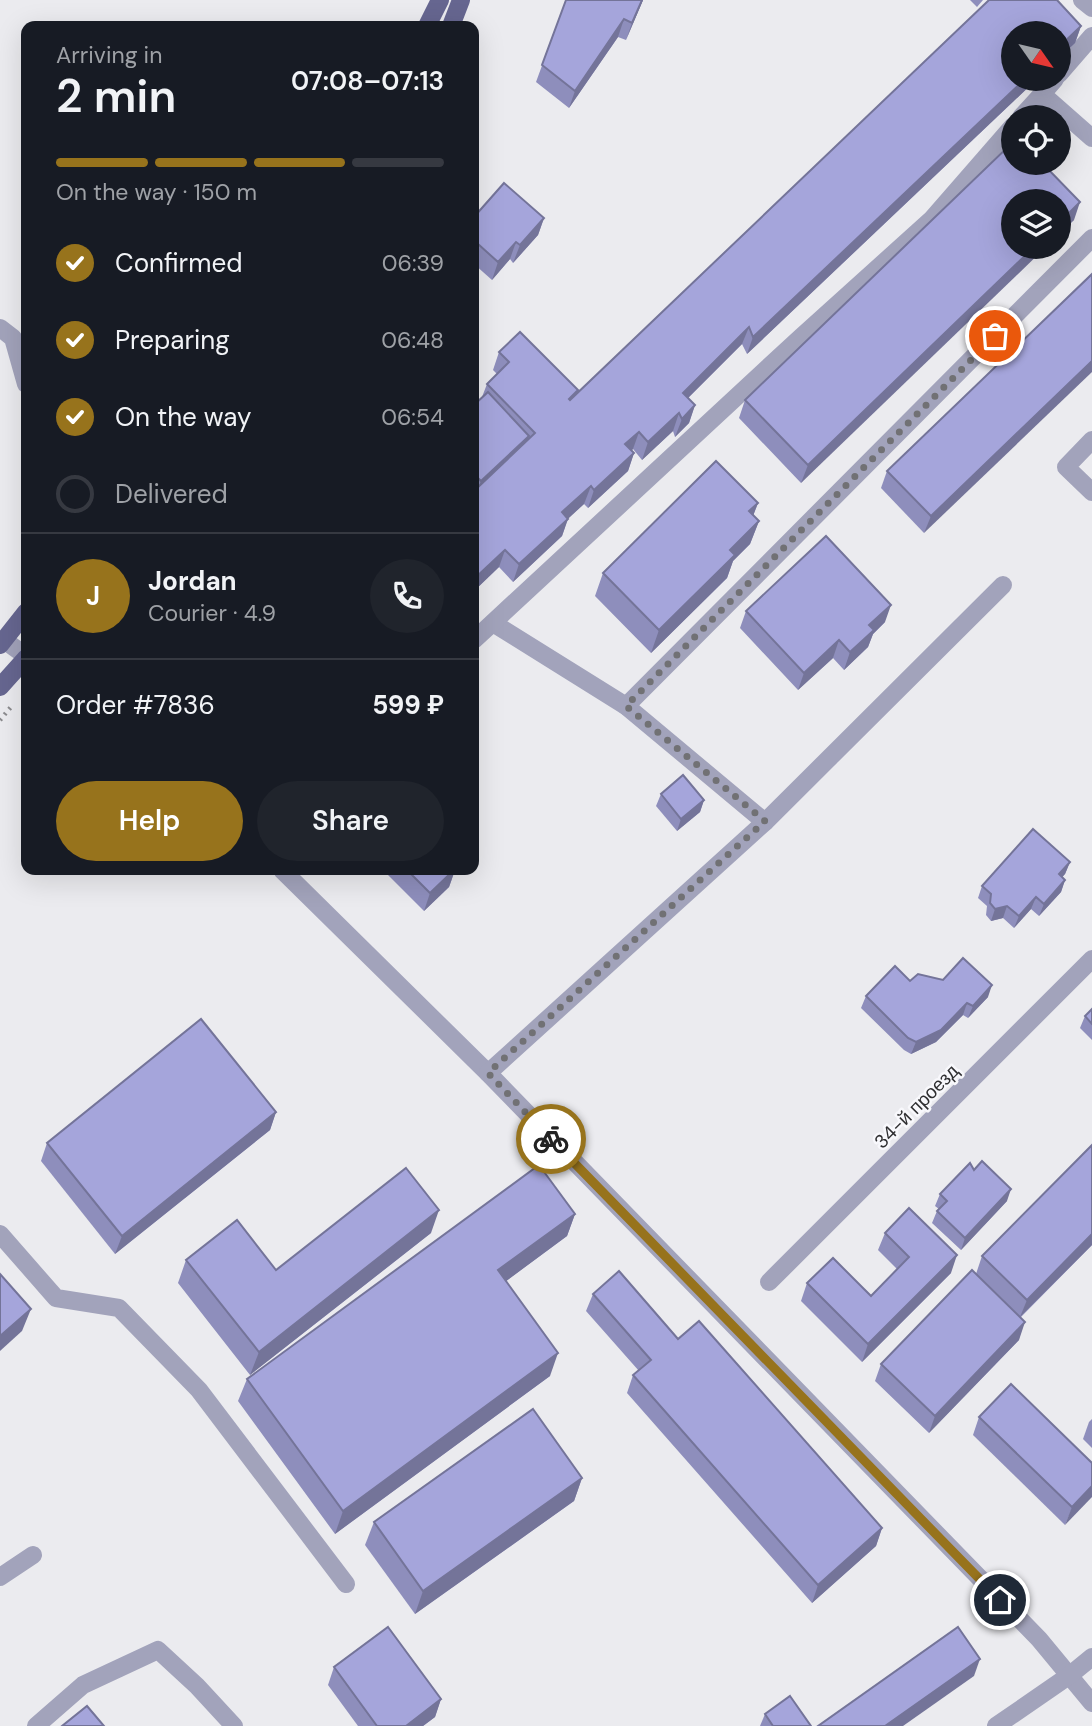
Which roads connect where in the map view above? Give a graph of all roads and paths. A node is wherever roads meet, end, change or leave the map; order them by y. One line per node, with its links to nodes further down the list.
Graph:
1 (440, 0): 5 (main road)
2 (460, 0): 6 (main road)
3 (1082, 0): 4 (street)
4 (1092, 8)
5 (430, 21)
6 (453, 21)
7 (1092, 36): 8 (street)
8 (1071, 60)
9 (1045, 91): 10 (street)
10 (1042, 94): 11 (street); 12 (street)
11 (1032, 105)
12 (1092, 138)
13 (1001, 140): 21 (street)
14 (1092, 238): 27 (street)
15 (0, 328): 16 (street)
16 (21, 366)
17 (1092, 440): 18 (street)
18 (1092, 492)
19 (1003, 585): 28 (street)
20 (21, 618): 23 (main road)
21 (493, 623): 22 (street); 27 (street)
22 (479, 636)
23 (2, 643): 24 (street)
24 (21, 654)
25 (21, 663): 26 (main road)
26 (0, 687)
27 (626, 706): 28 (street)
28 (765, 821): 31 (street)
29 (287, 875): 31 (street)
30 (1092, 959): 33 (street, 34-й проезд)
31 (488, 1073): 38 (street)
32 (0, 1234): 36 (street)
33 (769, 1282)
34 (33, 1555): 35 (street)
35 (0, 1577)
36 (346, 1584)
37 (1092, 1657): 38 (street)
38 (1070, 1675): 39 (street); 42 (street)
39 (1092, 1703)
40 (36, 1726): 41 (street)
41 (234, 1726)
42 (996, 1726)

